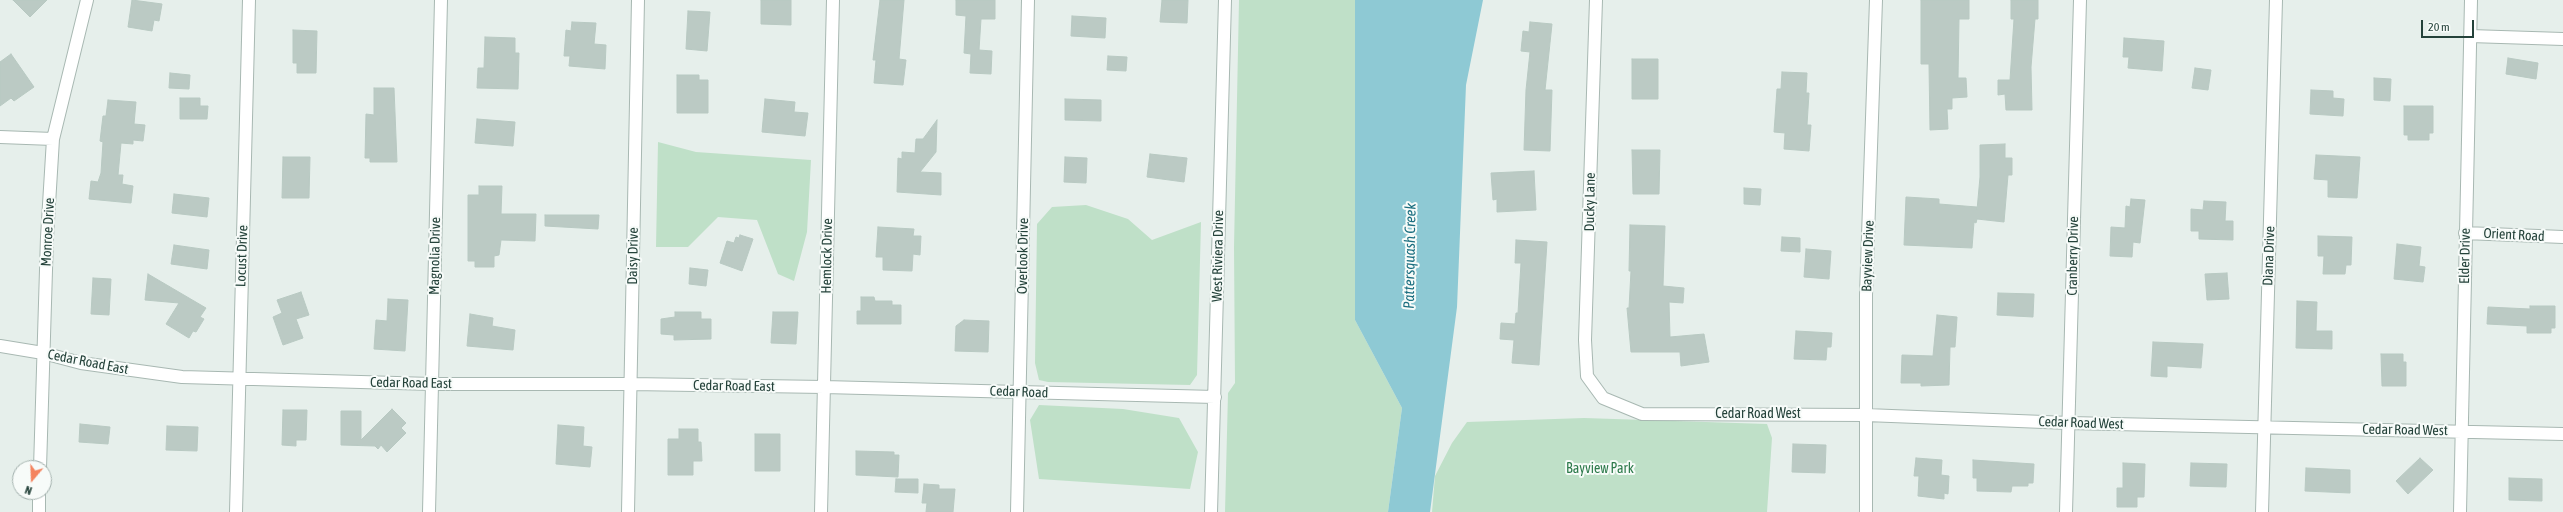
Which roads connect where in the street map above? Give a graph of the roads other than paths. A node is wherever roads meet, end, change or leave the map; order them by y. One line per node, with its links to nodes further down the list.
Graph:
1 (87, 0): 16 (street, Monroe Drive)
2 (249, 0): 21 (street, Locust Drive)
3 (441, 0): 22 (street, Magnolia Drive)
4 (638, 0): 23 (street, Daisy Drive)
5 (833, 0): 24 (street, Hemlock Drive)
6 (1028, 0): 25 (street, Overlook Drive)
7 (1225, 0): 26 (street, West Riviera Drive)
8 (1596, 0): 27 (street, Ducky Lane)
9 (1876, 0): 28 (street, Bayview Drive)
10 (2080, 0): 29 (street, Cranberry Drive)
11 (2276, 0): 30 (street, Diana Drive)
12 (2471, 0): 13 (street, Elder Drive)
13 (2470, 36): 14 (street); 17 (street, Elder Drive)
14 (2563, 39)
15 (0, 137): 16 (street)
16 (53, 139): 20 (street, Monroe Drive)
17 (2465, 233): 18 (street, Orient Road); 31 (street, Elder Drive)
18 (2563, 237)
19 (0, 346): 20 (street, Cedar Road East)
20 (43, 353): 21 (street, Cedar Road East); 33 (street, Monroe Drive)
21 (239, 379): 22 (street, Cedar Road East); 36 (street, Locust Drive)
22 (432, 384): 23 (street, Cedar Road East); 37 (street, Magnolia Drive)
23 (631, 384): 24 (street, Cedar Road East); 38 (street, Daisy Drive)
24 (824, 387): 25 (street, Cedar Road); 39 (street, Hemlock Drive)
25 (1020, 393): 26 (street, Cedar Road); 40 (street, Overlook Drive)
26 (1215, 397): 41 (street, West Riviera Drive)
27 (1603, 398): 28 (street, Cedar Road West)
28 (1866, 415): 29 (street, Cedar Road West); 42 (street, Bayview Drive)
29 (2069, 423): 30 (street, Cedar Road West); 43 (street, Cranberry Drive)
30 (2264, 428): 31 (street, Cedar Road West); 44 (street, Diana Drive)
31 (2461, 431): 32 (street, Cedar Road West); 45 (street, Elder Drive)
32 (2563, 434)
33 (40, 460)
34 (39, 500): 35 (street)
35 (39, 512)
36 (236, 512)
37 (429, 512)
38 (628, 512)
39 (821, 512)
40 (1017, 512)
41 (1211, 512)
42 (1866, 512)
43 (2066, 512)
44 (2262, 512)
45 (2460, 512)

